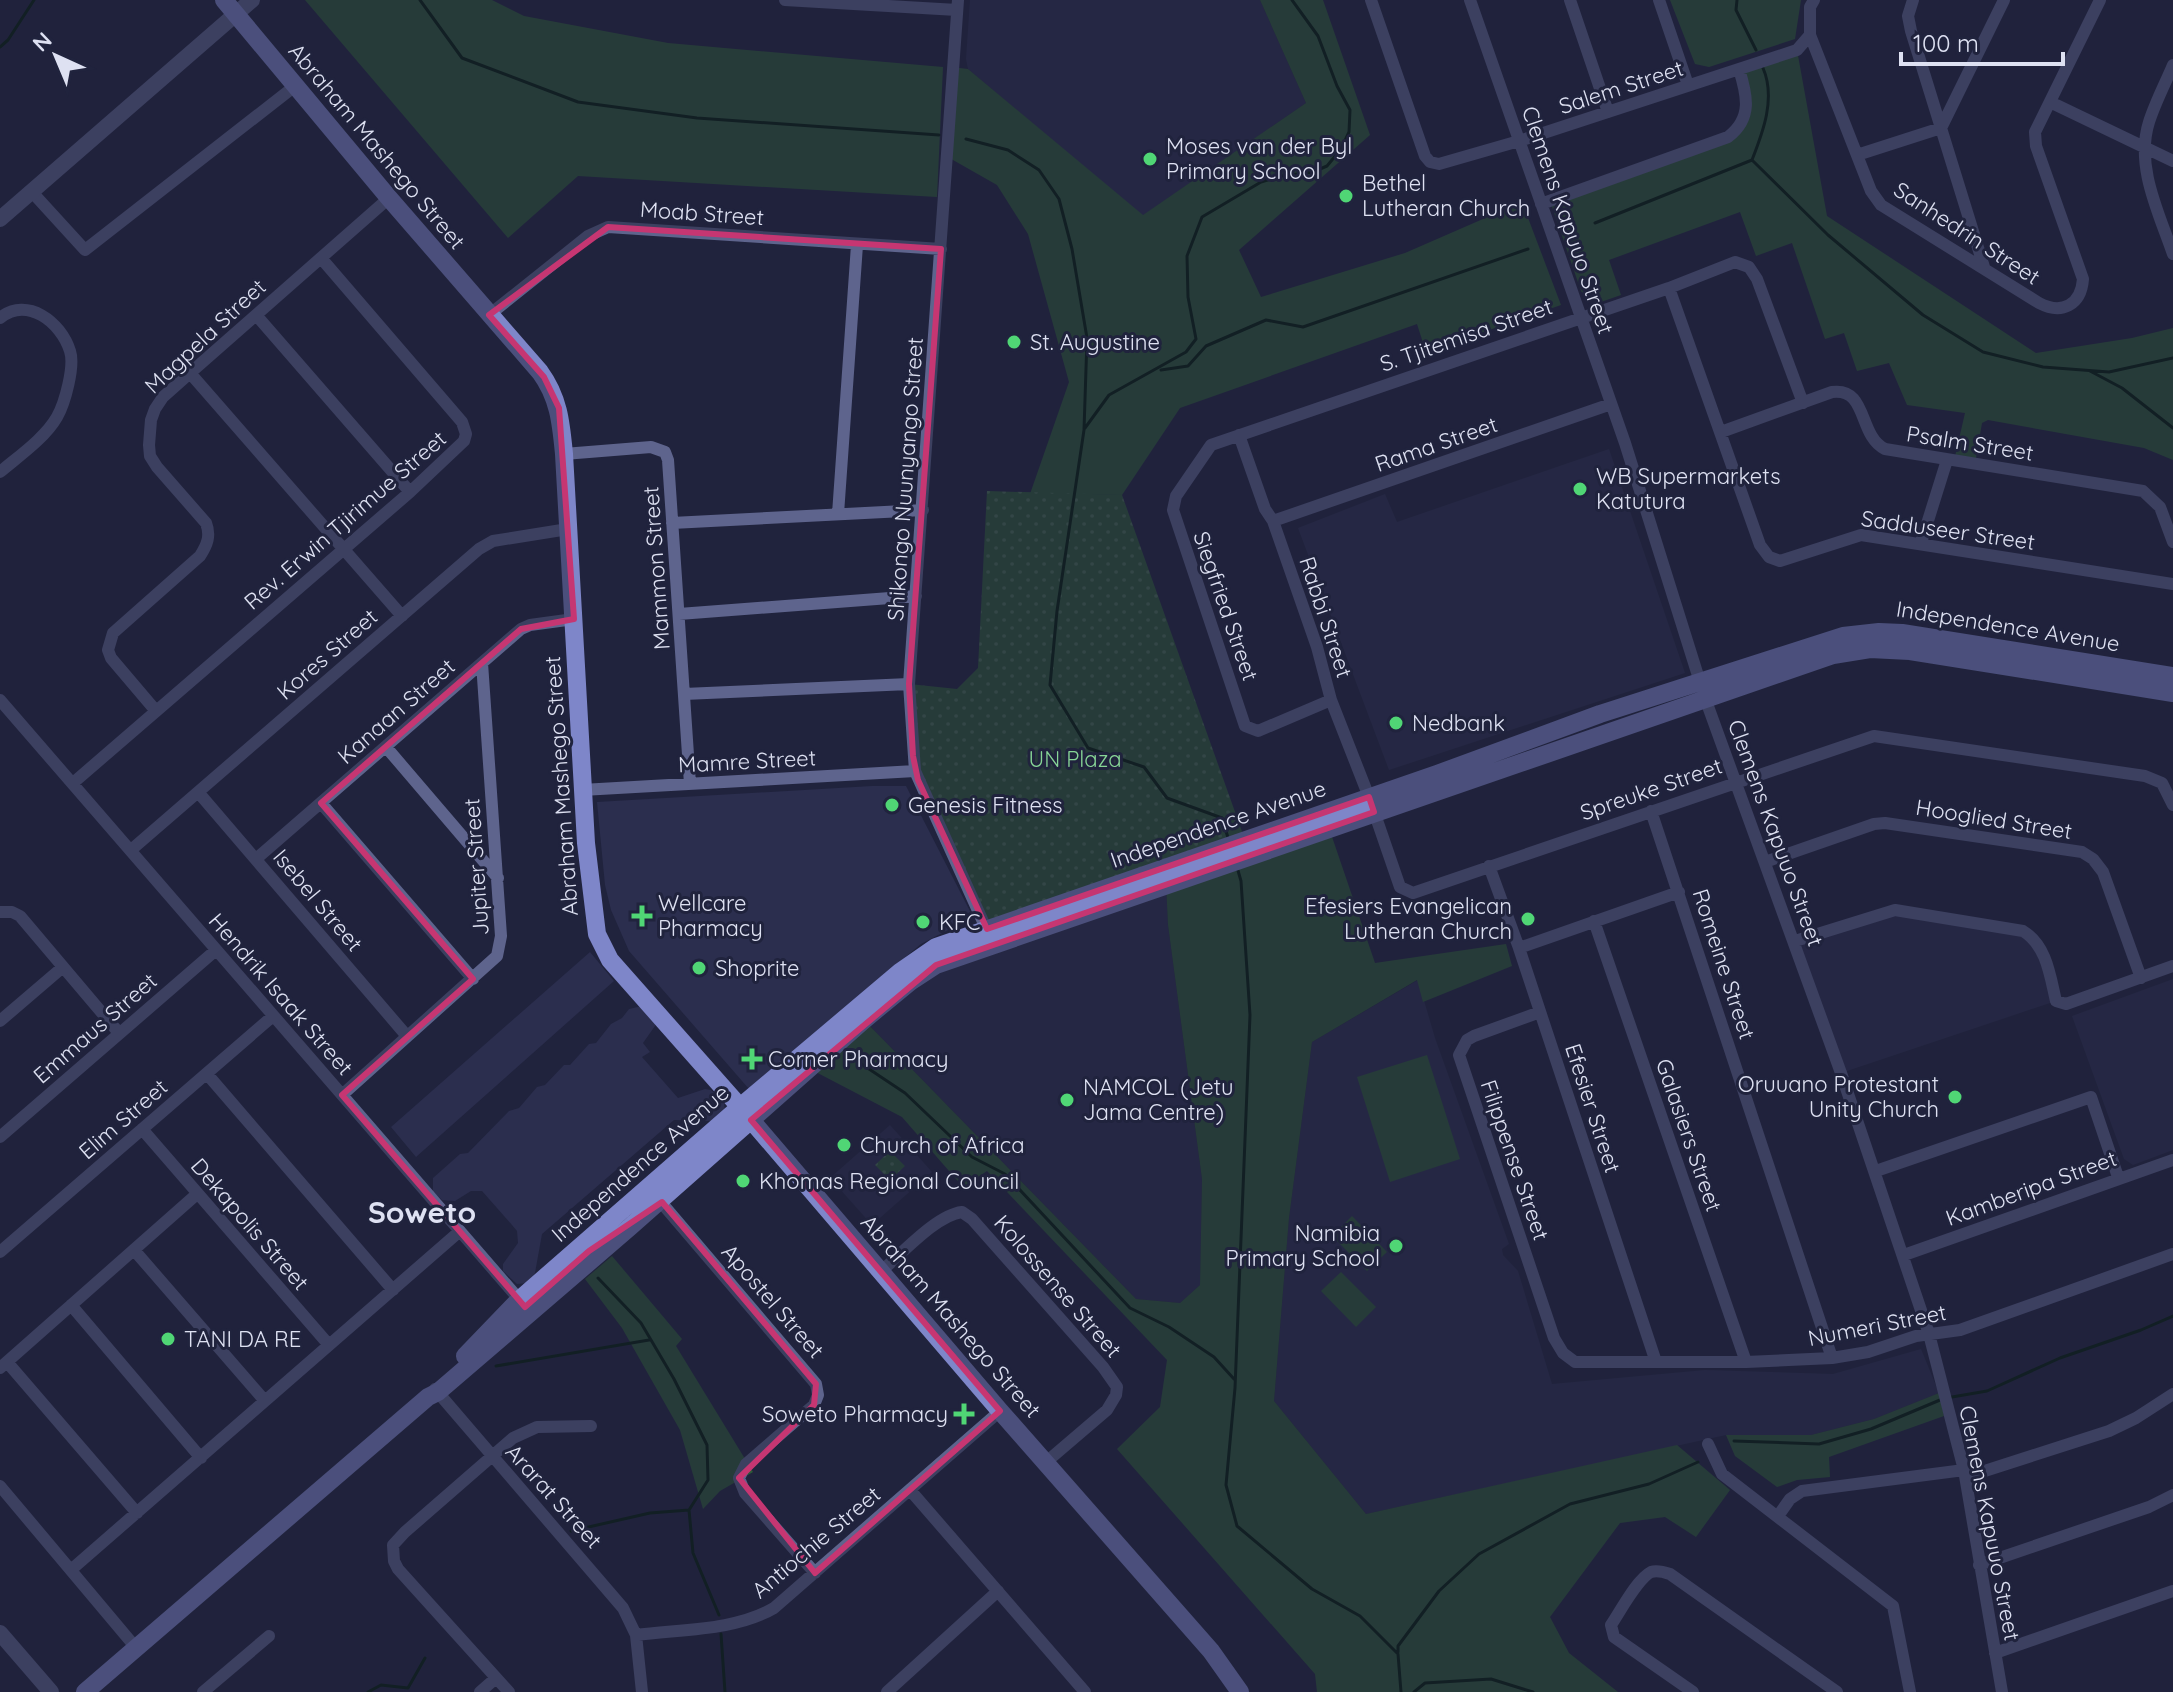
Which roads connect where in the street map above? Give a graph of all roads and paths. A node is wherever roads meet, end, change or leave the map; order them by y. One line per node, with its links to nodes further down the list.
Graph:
1 (252, 0): 12 (street)
2 (785, 0): 11 (street)
3 (1371, 0): 21 (street, Salem Street)
4 (1470, 0): 21 (street, Clemens Kapuuo Street)
5 (1570, 0): 19 (street)
6 (1659, 0): 16 (street)
7 (1814, 0): 13 (street, Sanhedrin Street)
8 (1913, 0): 20 (street)
9 (2004, 0): 20 (street)
10 (2100, 0): 18 (street)
11 (957, 5): 30 (street, Shikongo Nuunyango Street)
12 (230, 7): 17 (main road, Abraham Mashego Street); 25 (street)
13 (1810, 35): 15 (street, Salem Street); 23 (street, Sanhedrin Street)
14 (2173, 65): 22 (street)
15 (1739, 69): 16 (street, Salem Street); 27 (street)
16 (1688, 85): 19 (street, Salem Street)
17 (295, 86): 25 (street); 26 (main road, Abraham Mashego Street)
18 (2050, 102): 22 (street); 33 (street, Sanhedrin Street)
19 (1608, 112): 21 (street, Salem Street)
20 (1941, 128): 23 (street); 33 (street)
21 (1519, 141): 27 (street, Clemens Kapuuo Street)
22 (2144, 146): 24 (street); 31 (street)
23 (1857, 155): 33 (street, Sanhedrin Street)
24 (2173, 161)
25 (32, 192): 28 (street)
26 (389, 198): 32 (street, Magpela Street); 36 (main road, Abraham Mashego Street)
27 (1541, 204): 37 (street, Clemens Kapuuo Street)
28 (0, 219)
29 (857, 245): 30 (street, Moab Street); 36 (street, Moab Street); 49 (street)
30 (941, 249): 48 (street, Shikongo Nuunyango Street)
31 (2173, 254)
32 (321, 258): 35 (street, Magpela Street); 47 (street, Rev. Erwin Tjirimue Street)
33 (1984, 267)
34 (1669, 288): 37 (street, S. Tjitemisa Street); 40 (street, S. Tjitemisa Street); 42 (street, Sadduseer Street)
35 (256, 315): 39 (street, Magpela Street); 47 (street)
36 (489, 315): 44 (main road, Abraham Mashego Street)
37 (1581, 317): 41 (street, Clemens Kapuuo Street); 43 (street, S. Tjitemisa Street)
38 (0, 318): 46 (street)
39 (190, 373): 55 (street); 69 (street, Magpela Street)
40 (1803, 403): 42 (street, Psalm Street); 45 (street, Psalm Street)
41 (1611, 404): 50 (street, Rama Street); 64 (street, Clemens Kapuuo Street)
42 (1721, 432): 54 (street, Sadduseer Street)
43 (1239, 435): 50 (street, Rabbi Street); 68 (street, Siegfried Street)
44 (564, 454): 51 (street, Mammon Street); 52 (main road, Abraham Mashego Street)
45 (1947, 460): 53 (street, Psalm Street); 54 (street)
46 (0, 472)
47 (410, 492): 55 (street, Rev. Erwin Tjirimue Street)
48 (923, 510): 49 (street); 57 (street, Shikongo Nuunyango Street)
49 (838, 514): 51 (street)
50 (1273, 521): 68 (street, Rabbi Street)
51 (672, 523): 58 (street, Mammon Street)
52 (568, 529): 59 (street, Kores Street); 60 (main road, Abraham Mashego Street)
53 (2173, 542)
54 (1921, 543): 56 (street, Sadduseer Street)
55 (343, 549): 59 (street); 69 (street, Rev. Erwin Tjirimue Street)
56 (2173, 584)
57 (916, 596): 58 (street); 63 (street, Shikongo Nuunyango Street)
58 (679, 614): 66 (street, Mammon Street)
59 (402, 616): 76 (street, Kores Street)
60 (574, 619): 61 (street, Kanaan Street); 75 (main road, Abraham Mashego Street)
61 (482, 663): 70 (street, Kanaan Street); 85 (street, Jupiter Street)
62 (2173, 676): 64 (main road, Independence Avenue)
63 (909, 684): 66 (street); 71 (street, Shikongo Nuunyango Street)
64 (1702, 690): 65 (main road, Independence Avenue); 72 (street, Clemens Kapuuo Street); 78 (main road, Independence Avenue)
65 (2173, 693)
66 (684, 694): 74 (street, Mammon Street)
67 (0, 700): 73 (street, Hendrik Isaak Street)
68 (1331, 700): 78 (street, Rabbi Street)
69 (156, 711): 73 (street, Rev. Erwin Tjirimue Street)
70 (386, 747): 77 (street, Kanaan Street); 85 (street)
71 (915, 771): 74 (street, Mamre Street); 89 (street, Shikongo Nuunyango Street)
72 (1737, 781): 79 (street, Spreuke Street); 80 (street, Spreuke Street); 83 (street, Clemens Kapuuo Street)
73 (73, 783): 81 (street, Hendrik Isaak Street)
74 (690, 784): 75 (street, Mamre Street)
75 (582, 790): 104 (main road, Abraham Mashego Street)
76 (198, 792): 81 (street, Kores Street); 82 (street, Isebel Street)
77 (321, 803): 82 (street, Kanaan Street); 96 (street)
78 (1372, 804): 84 (street, Spreuke Street); 89 (main road, Independence Avenue)
79 (2173, 805)
80 (1651, 811): 84 (street, Spreuke Street); 86 (street, Romeine Street)
81 (131, 850): 92 (street, Hendrik Isaak Street)
82 (256, 859): 101 (street, Isebel Street)
83 (1765, 862): 90 (street, Clemens Kapuuo Street); 95 (street, Hooglied Street)
84 (1489, 866): 91 (street, Efesier Street)
85 (498, 878): 96 (street, Jupiter Street)
86 (1679, 892): 88 (street); 123 (street, Romeine Street)
87 (0, 912): 94 (street)
88 (1594, 921): 91 (street); 126 (street, Galasiers Street)
89 (990, 936): 104 (main road, Independence Avenue)
90 (1795, 941): 95 (street); 108 (street, Clemens Kapuuo Street)
91 (1519, 948): 97 (street, Efesier Street)
92 (216, 950): 98 (street, Hendrik Isaak Street); 100 (street, Emmaus Street)
93 (2173, 966): 95 (street)
94 (63, 967): 99 (street); 100 (street)
95 (2141, 978)
96 (473, 979): 101 (street, Jupiter Street)
97 (1540, 1012): 124 (street, Filippense Street); 125 (street, Efesier Street)
98 (273, 1016): 102 (street, Elim Street); 103 (street, Hendrik Isaak Street)
99 (0, 1021)
100 (119, 1033): 106 (street, Emmaus Street)
101 (406, 1035): 103 (street, Jupiter Street)
102 (207, 1074): 105 (street, Elim Street); 118 (street)
103 (342, 1095): 112 (street, Hendrik Isaak Street)
104 (746, 1113): 111 (main road, Independence Avenue); 117 (main road, Abraham Mashego Street); 120 (main road, Independence Avenue)
105 (142, 1129): 110 (street, Dekapolis Street); 114 (street, Elim Street)
106 (0, 1137)
107 (2173, 1160): 109 (street, Kamberipa Street)
108 (1876, 1171): 109 (street); 116 (street, Clemens Kapuuo Street)
109 (2118, 1177): 116 (street, Kamberipa Street)
110 (197, 1194): 113 (street); 122 (street, Dekapolis Street)
111 (655, 1205): 120 (main road, Independence Avenue); 145 (street, Apostel Street)
112 (460, 1231): 118 (street); 120 (street, Hendrik Isaak Street)
113 (134, 1250): 119 (street); 130 (street)
114 (0, 1252)
115 (2173, 1254): 121 (street, Numeri Street)
116 (1904, 1255): 121 (street, Clemens Kapuuo Street)
117 (880, 1272): 131 (main road, Abraham Mashego Street); 136 (street, Kolossense Street)
118 (393, 1290): 122 (street)
119 (71, 1305): 127 (street); 135 (street)
120 (525, 1306): 128 (main road, Independence Avenue)
121 (1929, 1334): 123 (street, Numeri Street); 137 (street, Clemens Kapuuo Street)
122 (329, 1345): 130 (street)
123 (1832, 1358): 126 (street, Numeri Street)
124 (1575, 1362): 125 (street, Numeri Street)
125 (1656, 1362): 126 (street, Numeri Street)
126 (1746, 1362)
127 (4, 1365): 141 (street)
128 (434, 1392): 134 (street, Ararat Street); 151 (main road, Independence Avenue)
129 (2173, 1394): 137 (street)
130 (265, 1401): 135 (street)
131 (1000, 1411): 136 (main road, Abraham Mashego Street); 139 (street, Antiochie Street)
132 (591, 1426): 134 (street)
133 (1708, 1444): 142 (street)
134 (492, 1456): 149 (street, Ararat Street); 153 (street)
135 (201, 1458): 141 (street)
136 (1045, 1463): 162 (main road, Abraham Mashego Street)
137 (1965, 1474): 142 (street); 143 (street, Clemens Kapuuo Street)
138 (0, 1486): 144 (street)
139 (910, 1490): 145 (street, Antiochie Street); 146 (street)
140 (2173, 1495): 143 (street)
141 (137, 1513): 144 (street)
142 (1778, 1516): 165 (street)
143 (1979, 1565): 152 (street, Clemens Kapuuo Street)
144 (72, 1569): 151 (street)
145 (815, 1573): 149 (street, Antiochie Street)
146 (998, 1591): 154 (street); 161 (street)
147 (2173, 1591): 152 (street)
148 (0, 1633): 155 (street)
149 (636, 1635): 160 (street)
150 (269, 1636): 157 (street)
151 (137, 1649): 156 (main road, Independence Avenue)
152 (1995, 1653): 166 (street, Clemens Kapuuo Street)
153 (496, 1678): 158 (street); 159 (street)
154 (1078, 1690)
155 (51, 1692)
156 (85, 1692)
157 (203, 1692)
158 (480, 1692)
159 (509, 1692)
160 (642, 1692)
161 (887, 1692)
162 (1240, 1692)
163 (1693, 1692): 164 (street)
164 (1837, 1692)
165 (1910, 1692)
166 (2002, 1692)

